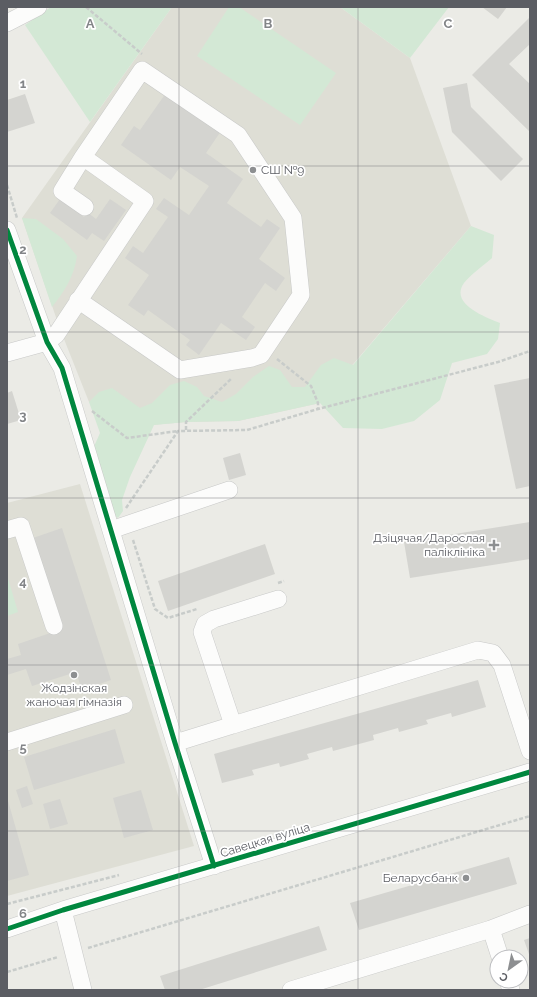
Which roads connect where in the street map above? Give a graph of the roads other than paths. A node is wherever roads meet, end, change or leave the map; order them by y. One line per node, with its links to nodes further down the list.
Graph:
1 (38, 7): 2 (street)
2 (7, 23)
3 (84, 157): 4 (street); 6 (street); 6 (street)
4 (85, 207)
5 (7, 230): 7 (street)
6 (78, 300): 7 (street)
7 (47, 342): 8 (street); 11 (street)
8 (7, 353)
9 (229, 490): 11 (street)
10 (7, 530): 13 (street)
11 (111, 530): 17 (street)
12 (277, 591): 15 (street)
13 (54, 626)
14 (124, 705): 16 (street)
15 (233, 725): 17 (street); 18 (street)
16 (7, 742)
17 (175, 743): 20 (street)
18 (530, 751)
19 (530, 772): 20 (street, Савецкая вуліца)
20 (214, 866): 21 (street, Савецкая вуліца)
21 (63, 910): 23 (street, Савецкая вуліца); 26 (street)
22 (530, 914): 24 (street)
23 (7, 929)
24 (491, 929): 25 (street); 27 (street)
25 (497, 949)
26 (83, 990)
27 (291, 990)

